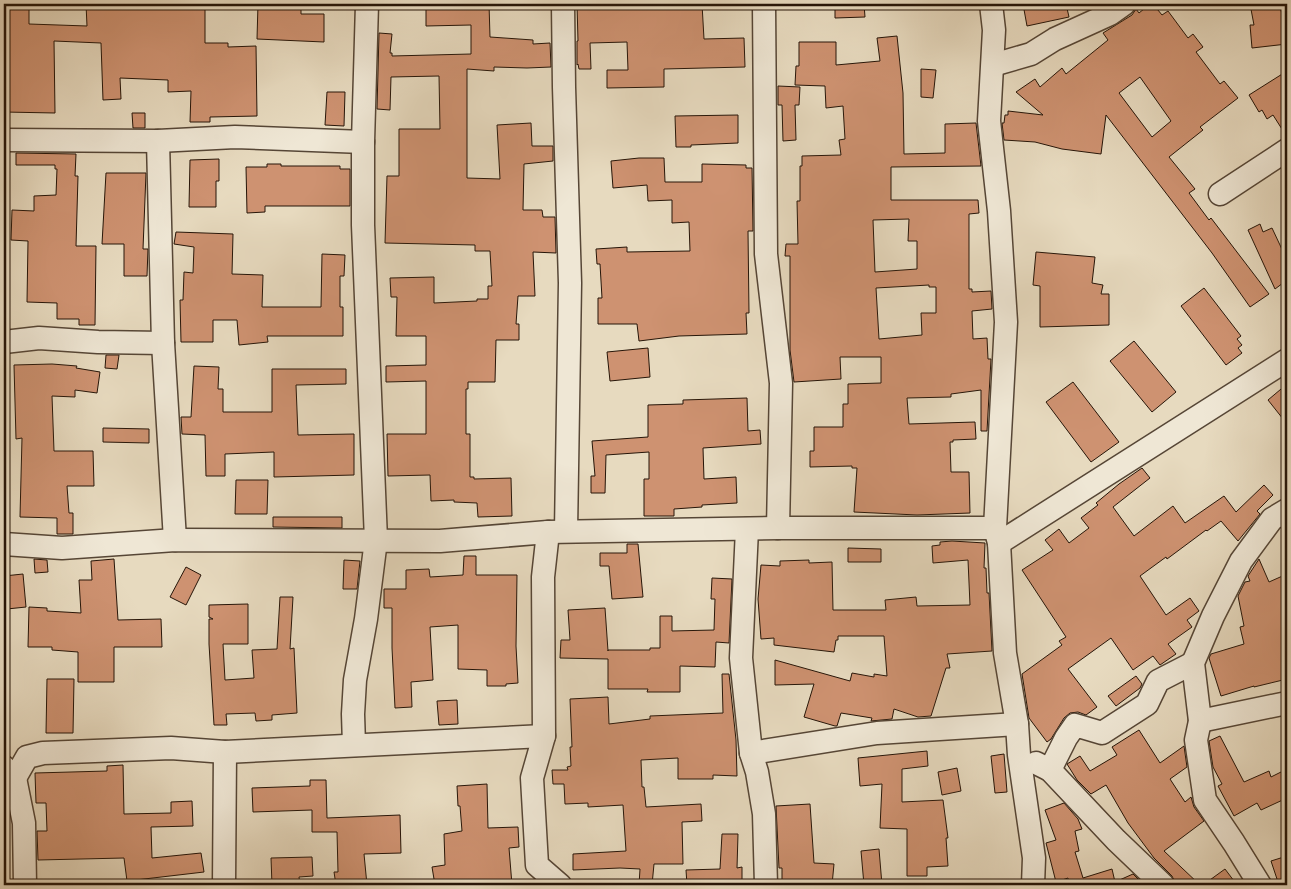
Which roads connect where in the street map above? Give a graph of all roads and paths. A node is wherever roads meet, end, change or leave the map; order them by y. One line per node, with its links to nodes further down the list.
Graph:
1 (367, 4): 11 (street)
2 (563, 4): 20 (street)
3 (764, 4): 18 (street)
4 (991, 4): 6 (street)
5 (1124, 4): 7 (street)
6 (994, 30): 7 (street); 8 (street)
7 (1031, 54): 8 (street)
8 (993, 65): 21 (street)
9 (4, 140): 10 (street)
10 (158, 141): 11 (street); 15 (street)
11 (363, 142): 23 (street)
12 (1287, 150): 13 (street)
13 (1220, 194)
14 (4, 342): 15 (street)
15 (162, 343): 22 (street)
16 (1287, 360): 21 (street)
17 (1287, 510): 25 (street)
18 (778, 528): 19 (street); 21 (street)
19 (747, 529): 20 (street); 32 (street)
20 (557, 532): 23 (street); 29 (street)
21 (997, 535): 28 (street)
22 (175, 540): 23 (street); 24 (street)
23 (376, 540): 30 (street)
24 (4, 544)
25 (1193, 663): 27 (street); 34 (street)
26 (1287, 703): 27 (street)
27 (1200, 721): 42 (street)
28 (1017, 724): 32 (street); 33 (street)
29 (544, 736): 30 (street); 38 (street)
30 (354, 745): 31 (street)
31 (225, 752): 35 (street); 37 (street)
32 (751, 753): 39 (street)
33 (1019, 755): 34 (street); 40 (street)
34 (1050, 770): 41 (street)
35 (9, 772): 36 (street)
36 (25, 885)
37 (224, 885)
38 (560, 885)
39 (766, 885)
40 (1033, 885)
41 (1163, 885)
42 (1260, 885)

